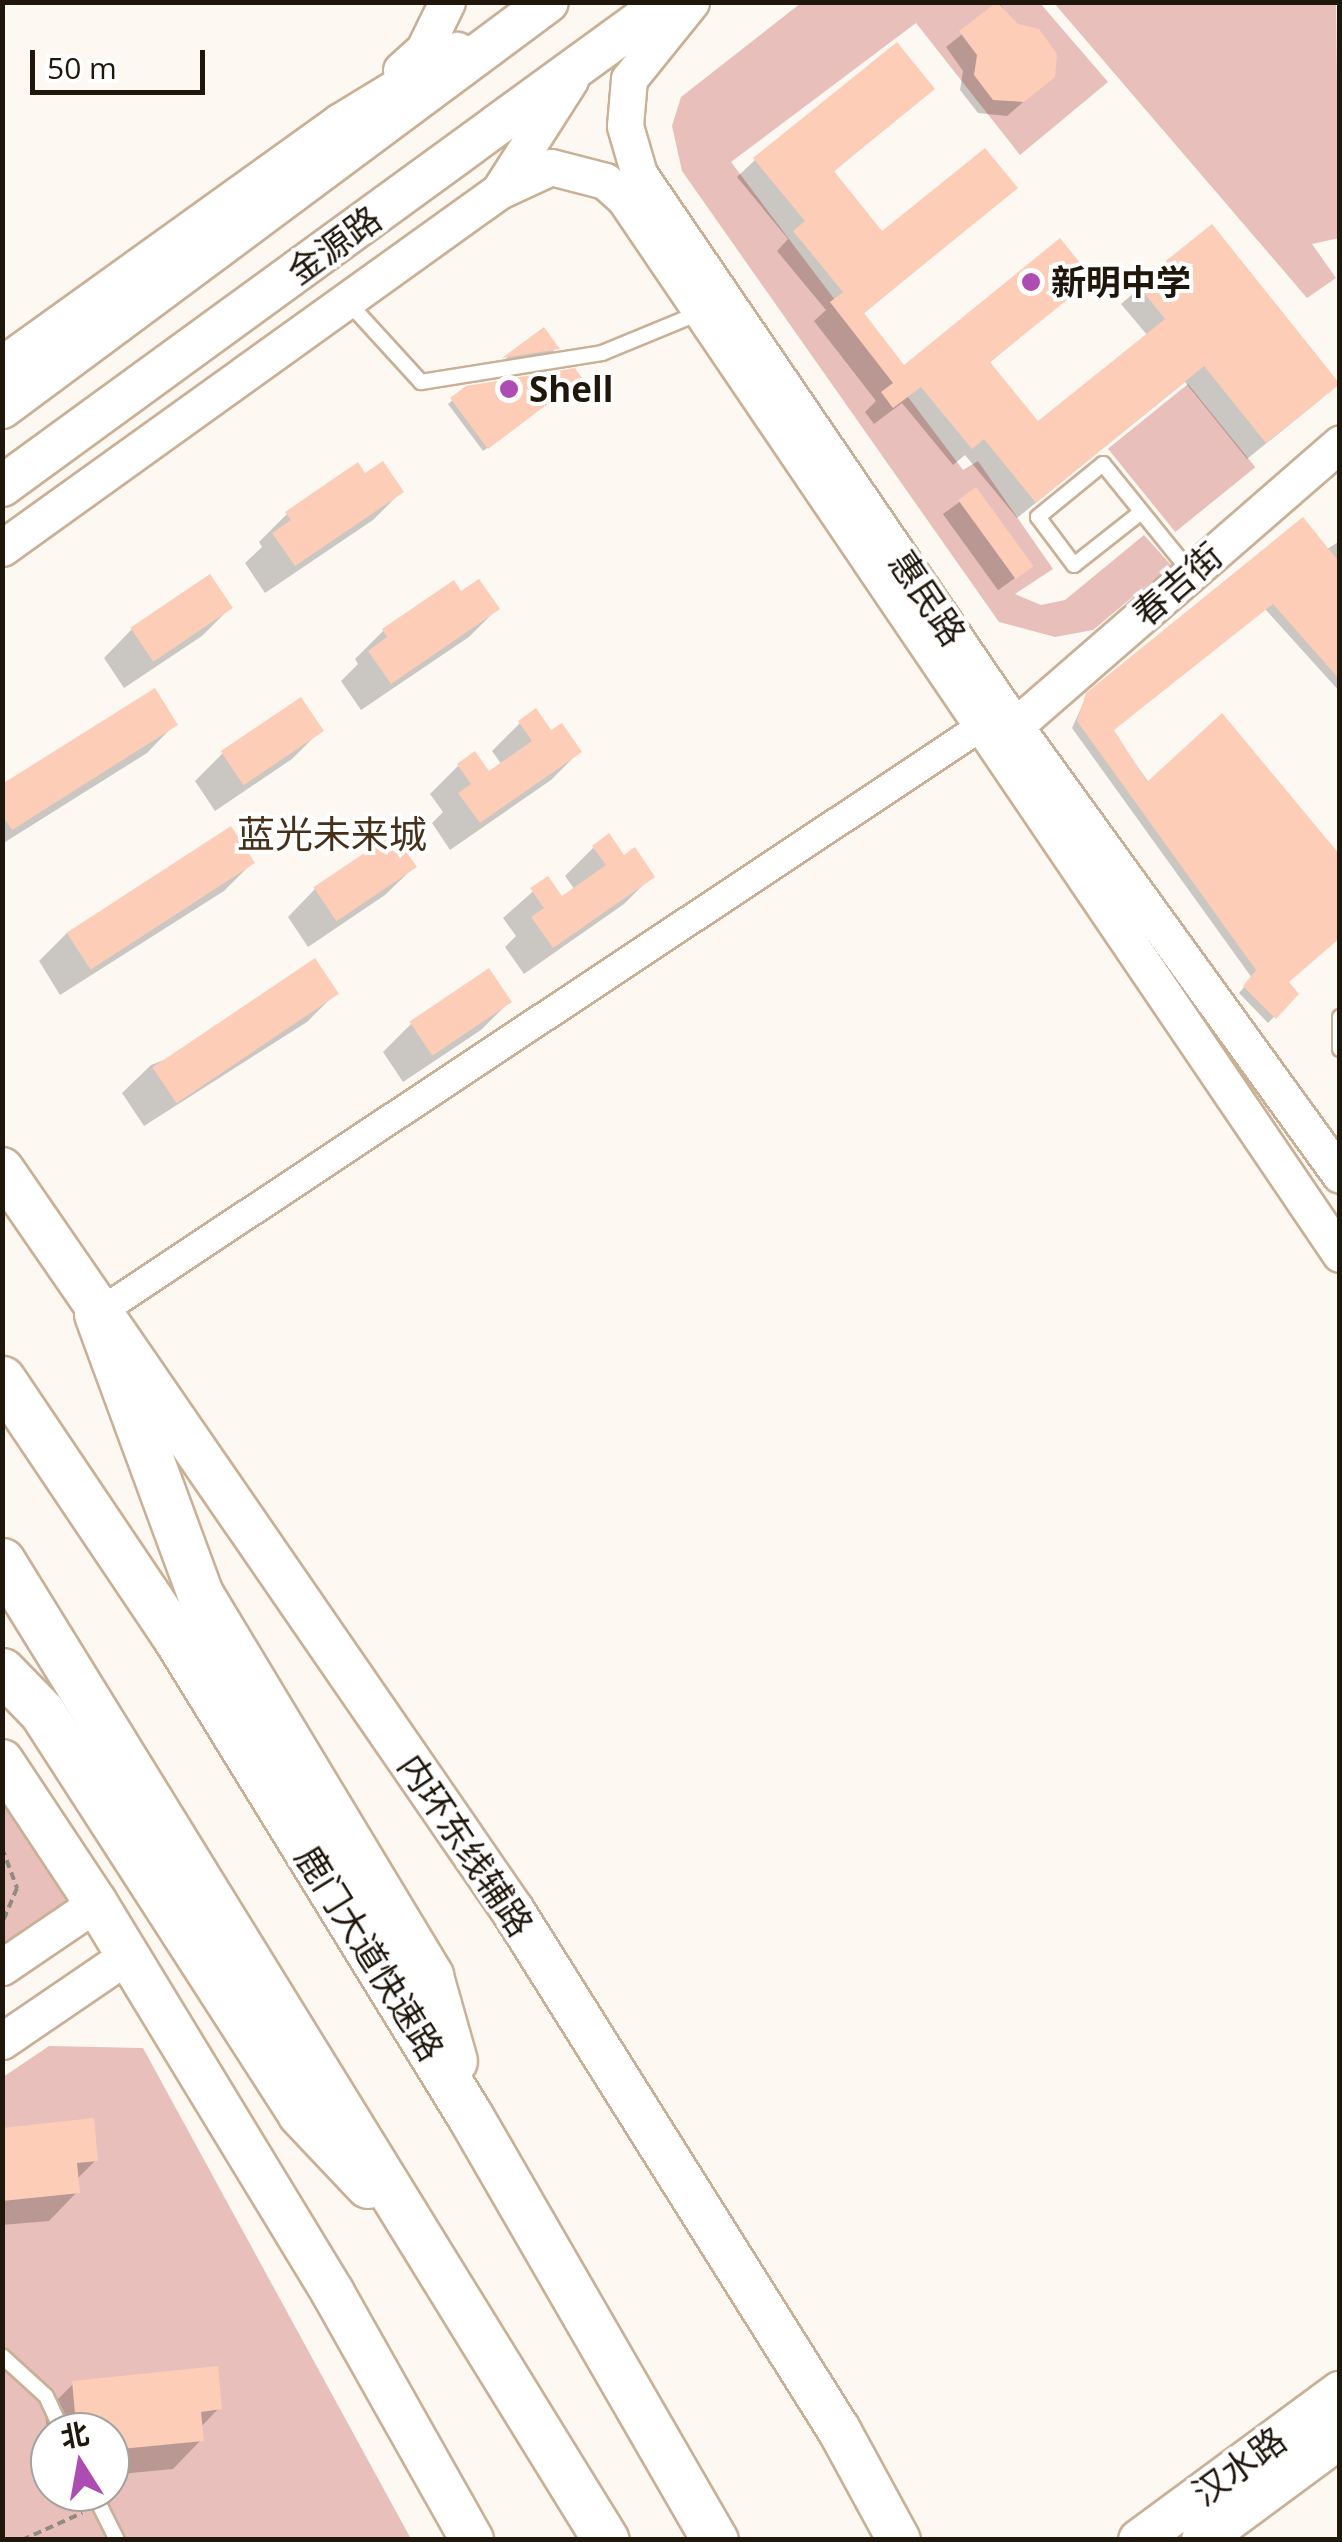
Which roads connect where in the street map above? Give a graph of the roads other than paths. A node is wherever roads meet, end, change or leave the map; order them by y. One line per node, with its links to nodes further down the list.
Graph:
1 (447, 2): 7 (street)
2 (534, 2): 7 (street)
3 (548, 2): 12 (main road, 金源路)
4 (666, 2): 6 (main road, 金源路)
5 (691, 2): 18 (street, 惠民路)
6 (580, 66): 8 (street); 14 (main road, 金源路)
7 (355, 112): 11 (street)
8 (500, 191): 9 (street, 惠民路); 10 (street, 惠民路)
9 (346, 300): 10 (lane); 16 (street, 惠民路)
10 (701, 312): 18 (street, 惠民路)
11 (2, 364)
12 (2, 408)
13 (1340, 443): 17 (street, 春吉街)
14 (2, 486)
15 (1140, 513): 15 (lane); 17 (lane)
16 (2, 548)
17 (1190, 573): 18 (street, 春吉街)
18 (999, 726): 22 (street, 惠民路); 23 (street, 惠民路); 24 (street)
19 (1340, 1017): 20 (lane)
20 (1340, 1049)
21 (2, 1169): 24 (main road, 内环东线辅路)
22 (1340, 1175)
23 (1340, 1254)
24 (97, 1314): 33 (highway); 44 (main road, 内环东线辅路)
25 (2, 1379): 33 (highway, 鹿门大道快速路)
26 (2, 1560): 34 (highway)
27 (2, 1670): 34 (highway)
28 (2, 1761): 29 (main road)
29 (96, 1902): 30 (main road); 31 (street)
30 (128, 1955): 32 (street); 41 (main road)
31 (2, 1967)
32 (2, 2040)
33 (470, 2116): 43 (highway, 鹿门大道快速路)
34 (434, 2256): 42 (highway)
35 (2, 2356): 37 (lane)
36 (1340, 2392): 45 (main road, 汉水路)
37 (54, 2412)
38 (1340, 2438): 46 (main road, 汉水路)
39 (102, 2512): 40 (lane)
40 (116, 2540)
41 (472, 2540)
42 (606, 2540)
43 (716, 2540)
44 (899, 2540)
45 (1139, 2540)
46 (1202, 2540)

